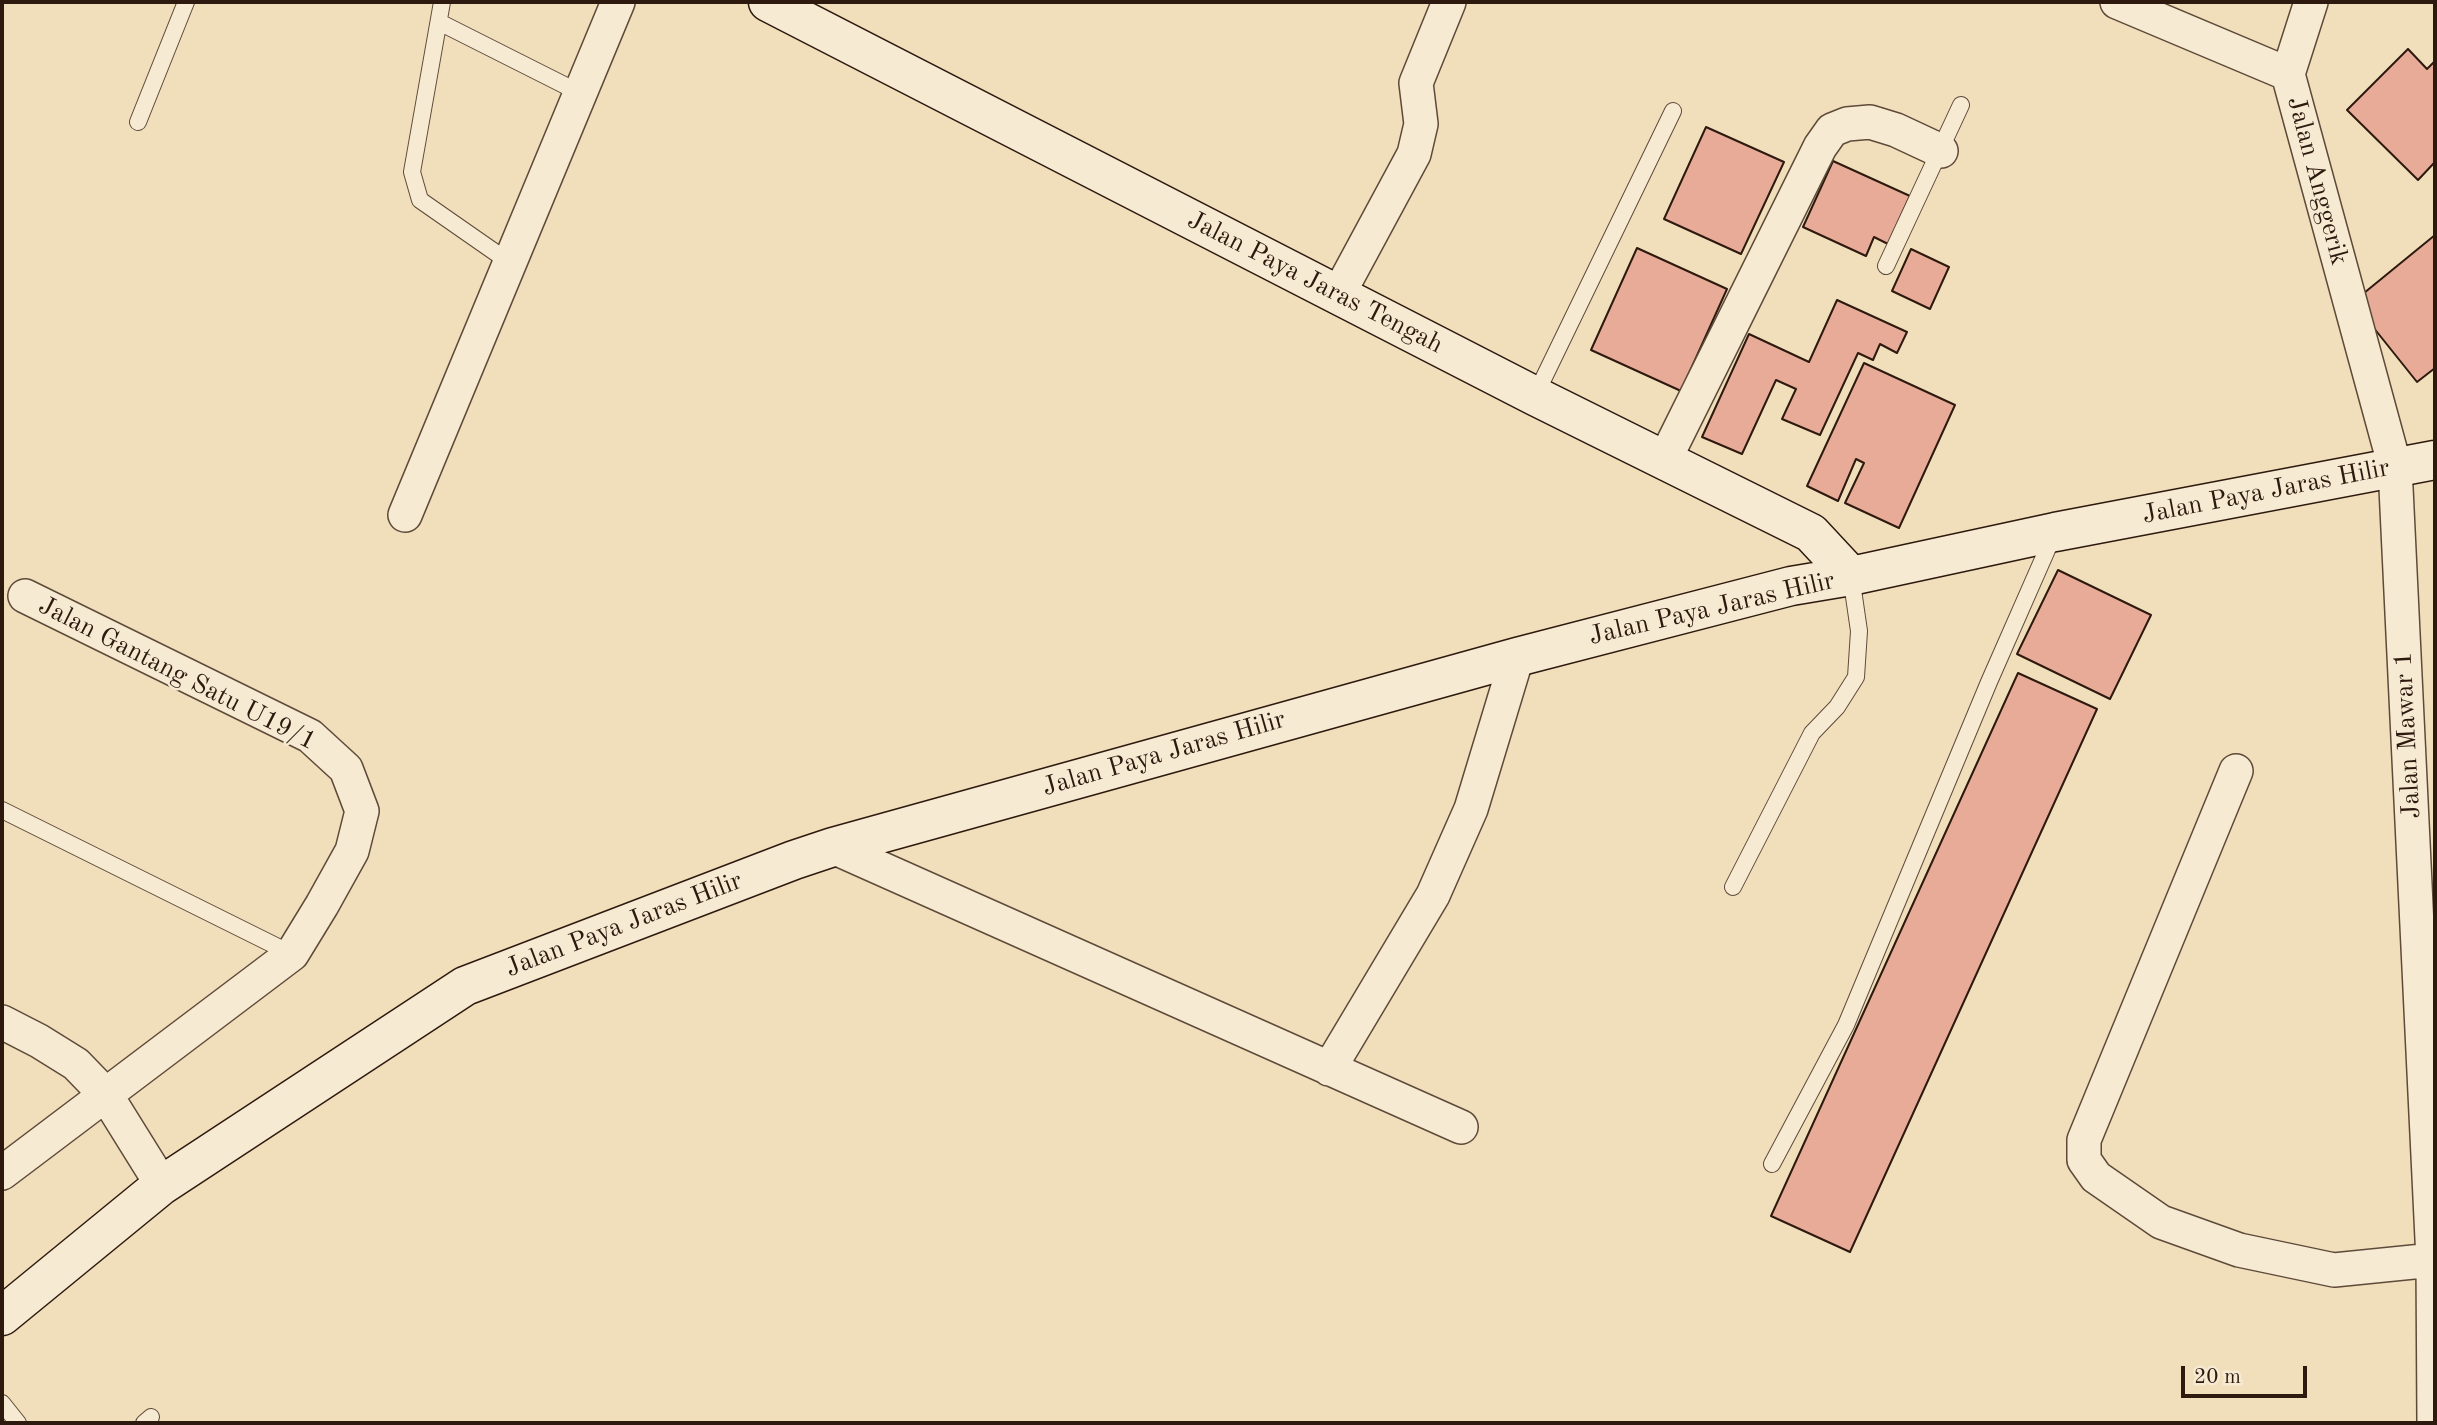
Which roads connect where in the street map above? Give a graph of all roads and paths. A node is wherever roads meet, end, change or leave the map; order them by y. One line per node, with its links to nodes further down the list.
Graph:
1 (186, 2): 13 (lane)
2 (442, 2): 8 (lane)
3 (618, 2): 10 (street)
4 (768, 2): 17 (street, Jalan Paya Jaras Tengah)
5 (1449, 2): 17 (street)
6 (2116, 2): 9 (street, Jalan Anggerik)
7 (2311, 2): 9 (street)
8 (439, 22): 10 (lane); 15 (lane)
9 (2288, 74): 21 (street, Jalan Anggerik)
10 (580, 93): 15 (street)
11 (1961, 105): 14 (lane)
12 (1673, 111): 18 (lane)
13 (138, 122)
14 (1941, 151): 16 (lane); 19 (street)
15 (509, 262): 22 (street)
16 (1886, 266)
17 (1338, 295): 18 (street, Jalan Paya Jaras Tengah)
18 (1535, 396): 19 (street, Jalan Paya Jaras Tengah)
19 (1665, 459): 24 (street, Jalan Paya Jaras Tengah)
20 (2435, 460): 21 (street, Jalan Paya Jaras Hilir)
21 (2395, 467): 23 (street, Jalan Paya Jaras Hilir); 33 (street, Jalan Mawar 1)
22 (405, 516)
23 (2055, 532): 24 (street, Jalan Paya Jaras Hilir); 37 (lane)
24 (1851, 576): 26 (street, Jalan Paya Jaras Hilir); 30 (lane)
25 (25, 596): 31 (street, Jalan Gantang Satu U19/1)
26 (1517, 657): 29 (street, Jalan Paya Jaras Hilir); 34 (street)
27 (2236, 771): 40 (street)
28 (2, 810): 31 (lane)
29 (833, 847): 34 (street); 39 (street, Jalan Paya Jaras Hilir)
30 (1733, 887)
31 (292, 954): 35 (street, Jalan Gantang Satu U19/1)
32 (2, 1022): 35 (street)
33 (2429, 1031): 40 (street, Jalan Mawar 1)
34 (1329, 1069): 36 (street)
35 (106, 1095): 38 (street, Jalan Gantang Satu U19/1); 39 (street)
36 (1461, 1127)
37 (1772, 1164)
38 (2, 1173)
39 (162, 1185): 41 (street, Jalan Paya Jaras Hilir)
40 (2433, 1261): 44 (street, Jalan Mawar 1)
41 (2, 1316)
42 (2, 1403): 43 (lane)
43 (18, 1423)
44 (2434, 1423)

